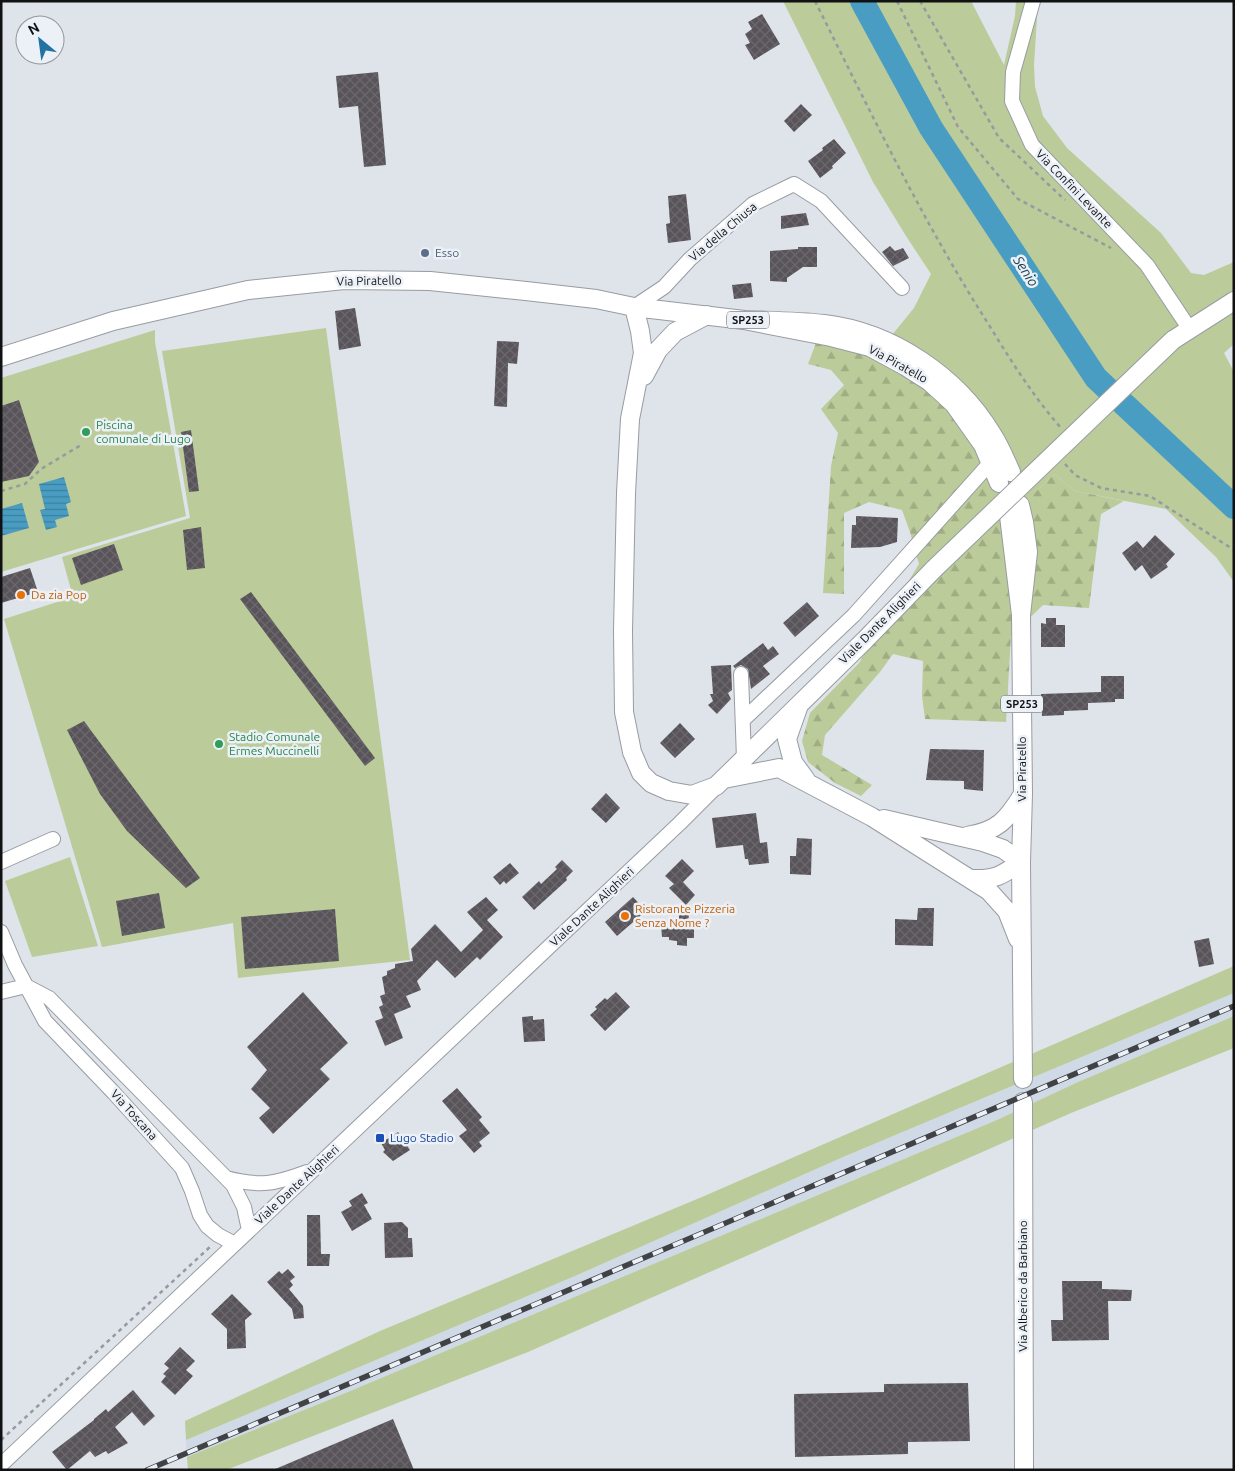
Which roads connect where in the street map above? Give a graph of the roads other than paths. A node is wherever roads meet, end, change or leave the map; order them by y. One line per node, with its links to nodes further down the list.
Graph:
1 (1033, 1): 7 (street, Via Confini Levante)
2 (902, 288): 4 (street, Via della Chiusa)
3 (1234, 302): 7 (main road, Viale Dante Alighieri)
4 (634, 307): 5 (main road, Via Piratello / SP253); 8 (main road, Via Piratello); 9 (main road)
5 (707, 315): 6 (main road, Via Piratello / SP253); 9 (main road)
6 (744, 320): 10 (main road, Via Piratello / SP253); 10 (main road, Via Piratello / SP253)
7 (1189, 328): 13 (main road, Viale Dante Alighieri, bridge)
8 (1, 357)
9 (637, 389): 17 (main road)
10 (991, 462): 14 (street)
11 (1014, 511): 18 (main road, Via Piratello / SP253)
12 (740, 674): 14 (street)
13 (798, 705): 15 (main road, Viale Dante Alighieri); 16 (main road)
14 (743, 720): 15 (street)
15 (744, 759): 17 (main road, Viale Dante Alighieri)
16 (808, 782): 17 (main road); 19 (main road)
17 (719, 783): 31 (street, Viale Dante Alighieri)
18 (1023, 794): 20 (main road); 23 (main road, Via Piratello / SP253)
19 (872, 816): 20 (main road); 24 (main road)
20 (964, 837): 23 (main road)
21 (53, 839): 22 (street)
22 (1, 862)
23 (1021, 862): 24 (main road); 26 (main road)
24 (971, 879): 26 (main road)
25 (1, 932): 27 (street, Via Toscana)
26 (1022, 951): 29 (main road)
27 (26, 986): 28 (street); 32 (street, Via Toscana); 34 (street, Via Toscana)
28 (1, 992)
29 (1023, 1079)
30 (1023, 1102): 36 (main road, Via Alberico da Barbiano)
31 (312, 1170): 32 (street); 33 (street, Viale Dante Alighieri)
32 (226, 1178): 33 (street, Via Toscana)
33 (250, 1230): 34 (street, Viale Dante Alighieri)
34 (235, 1244): 35 (street, Viale Dante Alighieri)
35 (1, 1465)
36 (1024, 1470)

